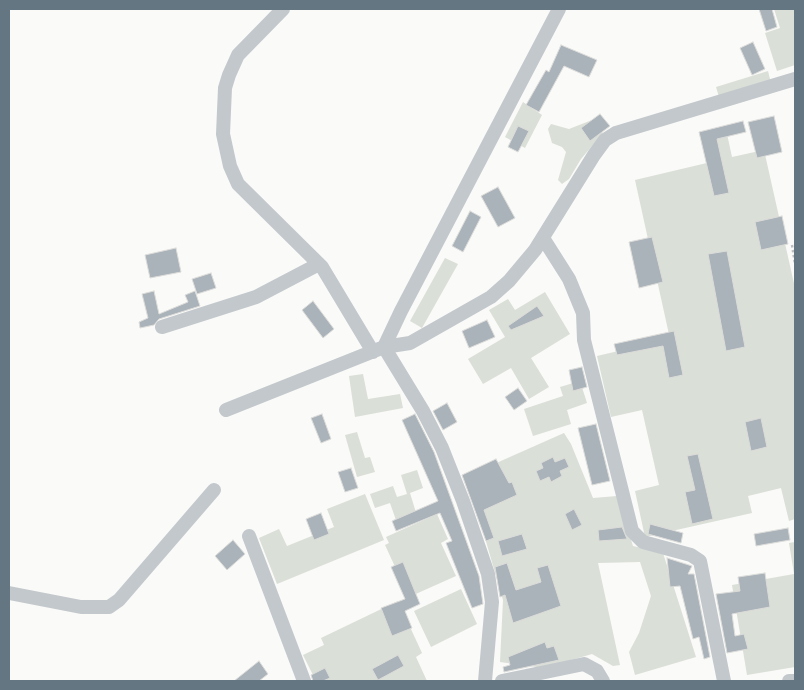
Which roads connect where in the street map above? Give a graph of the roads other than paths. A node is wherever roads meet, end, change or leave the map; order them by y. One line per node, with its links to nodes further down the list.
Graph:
1 (284, 9): 5 (lane)
2 (559, 9): 7 (lane)
3 (795, 79): 4 (lane)
4 (543, 238): 7 (lane); 16 (lane)
5 (319, 264): 6 (lane); 7 (lane)
6 (162, 327)
7 (378, 350): 8 (lane); 13 (lane)
8 (226, 410)
9 (214, 490): 11 (lane)
10 (249, 536): 12 (lane)
11 (9, 593)
12 (304, 681)
13 (485, 681)
14 (502, 681): 15 (lane)
15 (603, 681)
16 (724, 681)
17 (789, 681): 18 (lane)
18 (795, 681)

